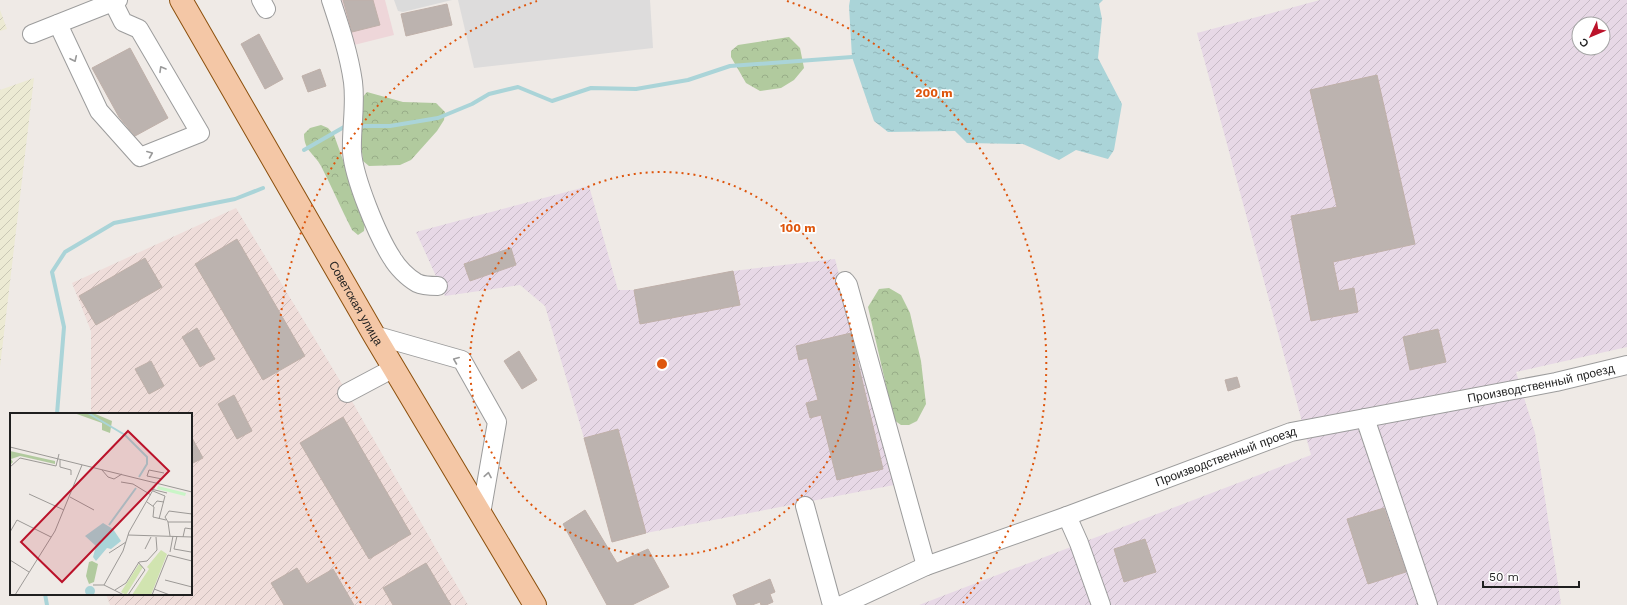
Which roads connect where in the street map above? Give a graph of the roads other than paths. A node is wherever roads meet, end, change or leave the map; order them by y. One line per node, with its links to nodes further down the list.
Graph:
1 (182, 0): 8 (main road, Советская улица)
2 (331, 0): 7 (street)
3 (116, 1): 4 (street); 4 (street, one-way to 3)
4 (58, 24): 5 (street)
5 (32, 34)
6 (845, 281): 16 (street)
7 (438, 286)
8 (374, 335): 10 (main road, Советская улица); 14 (street, one-way to 8)
9 (1627, 365): 12 (street, Производственный проезд)
10 (394, 368): 11 (street); 14 (main road, Советская улица)
11 (347, 393)
12 (1365, 418): 15 (street, Производственный проезд); 21 (street)
13 (805, 506): 18 (street)
14 (482, 514): 17 (main road, Советская улица)
15 (1067, 516): 16 (street, Производственный проезд); 20 (street)
16 (926, 566): 19 (street, Производственный проезд)
17 (535, 605)
18 (832, 605)
19 (842, 605)
20 (1101, 605)
21 (1428, 605)

